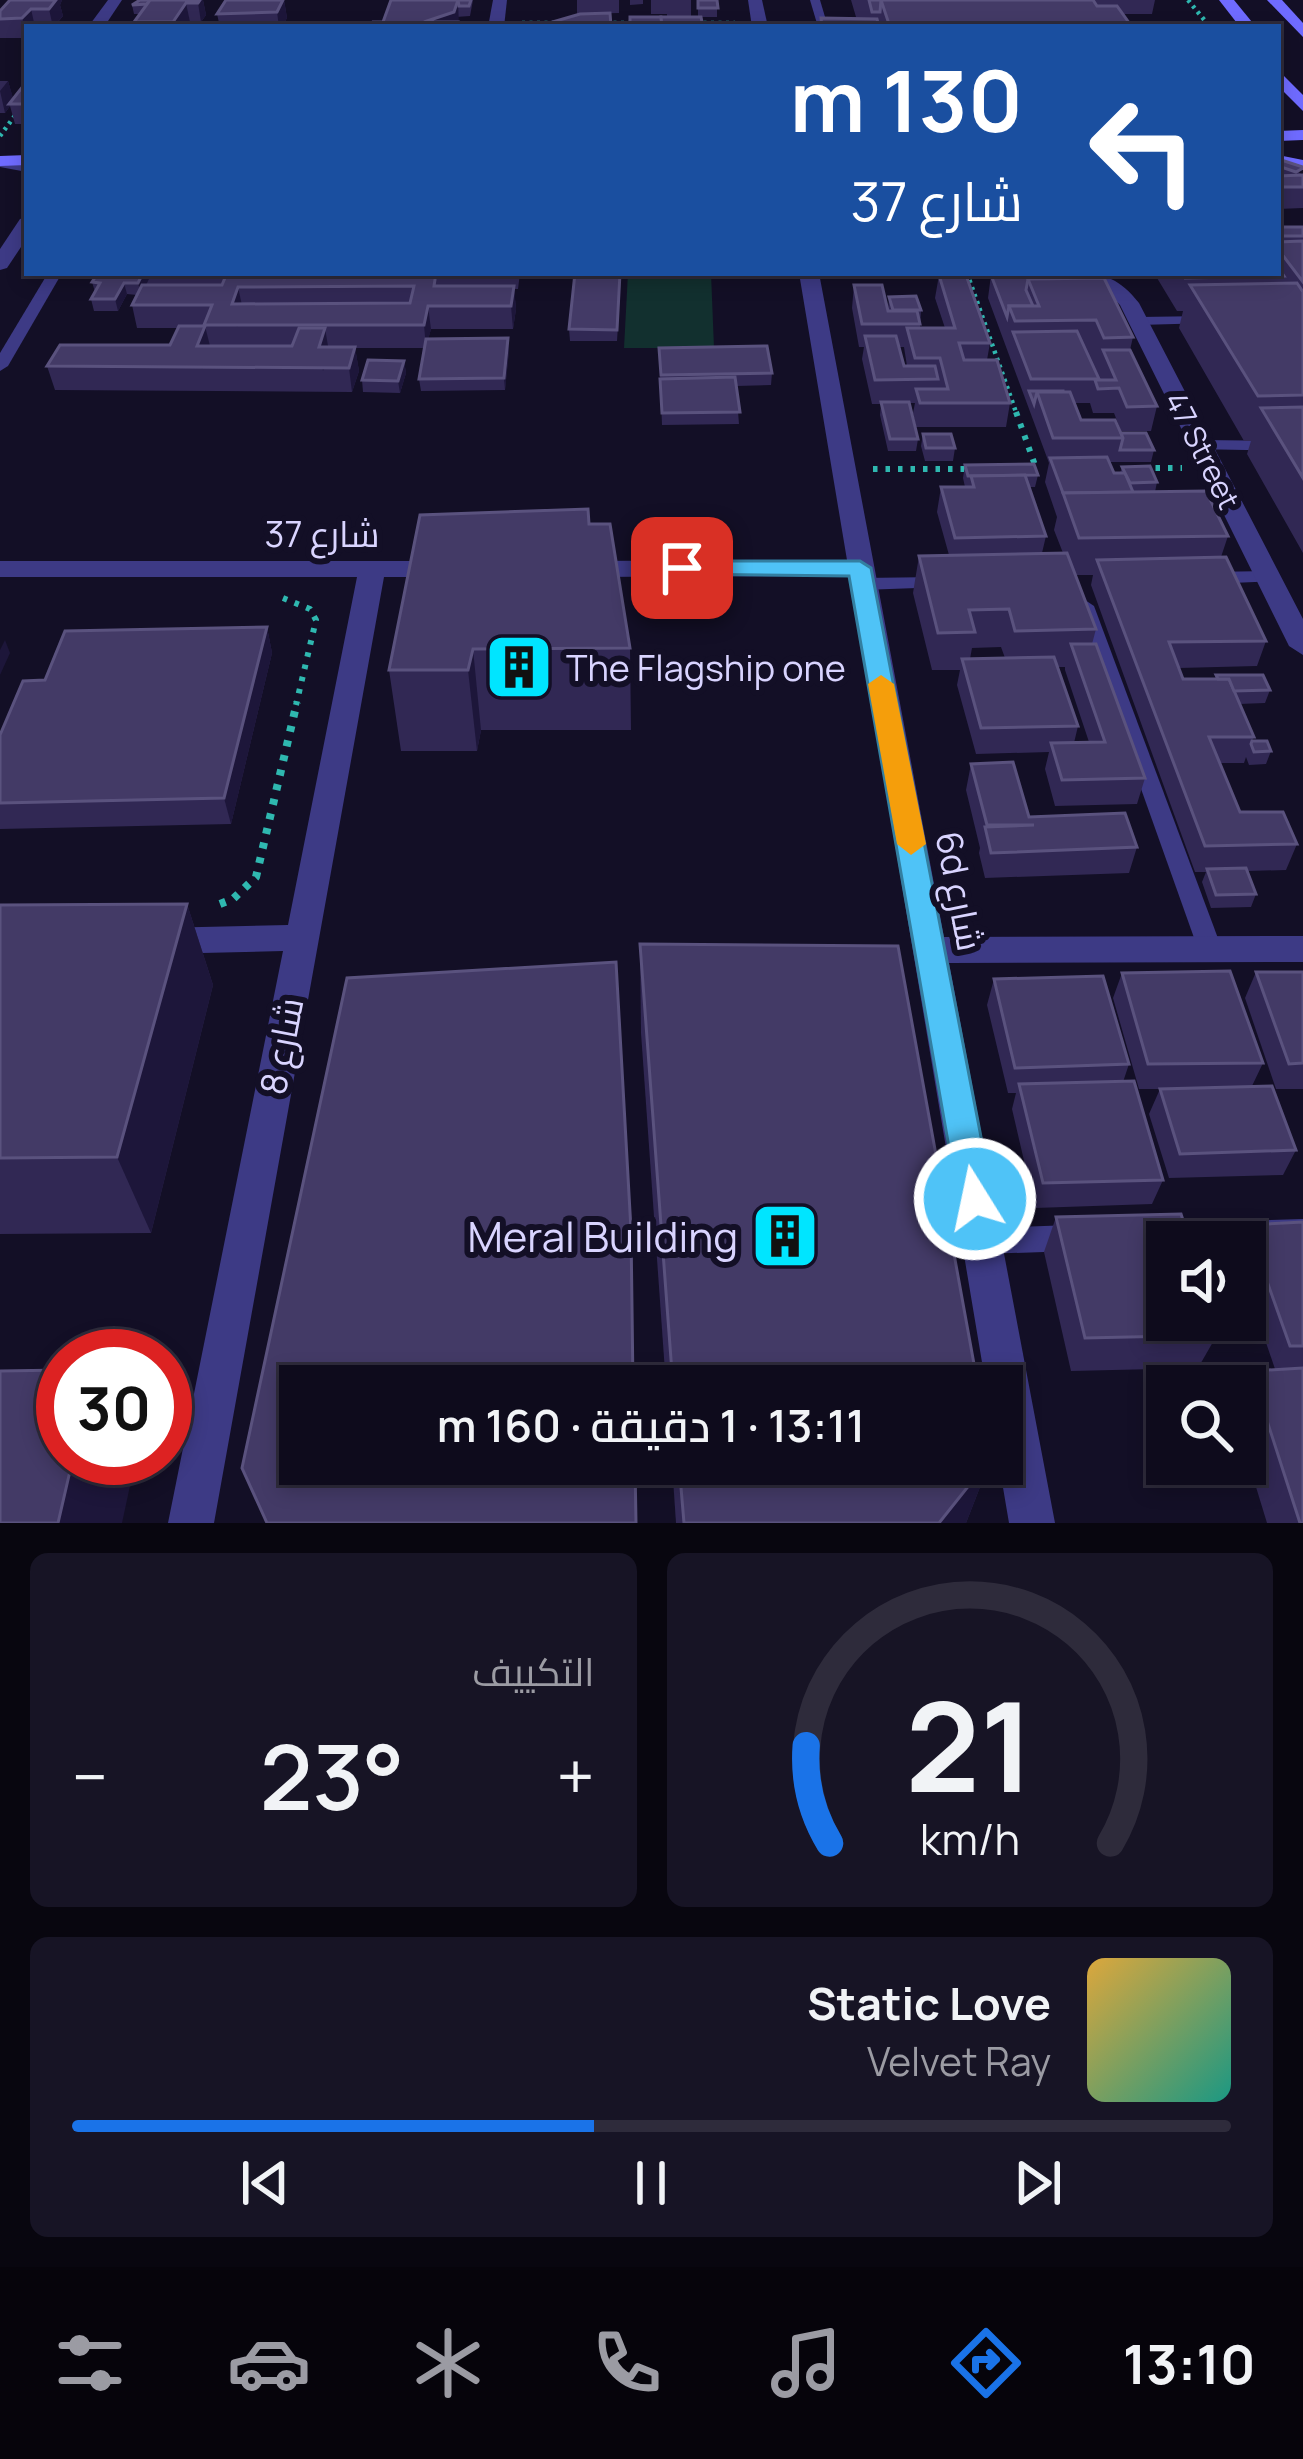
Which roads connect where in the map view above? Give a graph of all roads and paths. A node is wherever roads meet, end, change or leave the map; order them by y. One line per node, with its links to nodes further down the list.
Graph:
1 (1188, 0): 10 (path)
2 (1226, 0): 11 (main road)
3 (1274, 0): 12 (main road)
4 (568, 23): 8 (path)
5 (592, 23): 6 (path)
6 (640, 23)
7 (688, 23): 9 (path)
8 (532, 24)
9 (724, 24)
10 (1208, 24)
11 (1246, 24)
12 (1303, 32)
13 (1281, 79): 16 (main road)
14 (14, 96): 15 (path)
15 (24, 98)
16 (1303, 106)
17 (24, 107): 18 (path)
18 (14, 139)
19 (24, 228): 20 (street)
20 (0, 264)
21 (53, 276): 27 (lane)
22 (809, 276): 32 (street, 6d شارع)
23 (969, 276): 35 (path)
24 (1098, 276): 26 (street, 47 Street)
25 (1226, 320): 26 (lane)
26 (1139, 321): 28 (street, 47 Street)
27 (0, 366)
28 (1199, 445): 29 (lane); 31 (street, 47 Street)
29 (1303, 446)
30 (1124, 468): 31 (path)
31 (1211, 468): 42 (street, 47 Street)
32 (841, 469): 33 (path); 41 (street, 6d شارع)
33 (993, 469)
34 (1014, 469): 35 (path)
35 (1036, 469): 36 (path)
36 (1058, 469)
37 (0, 569): 38 (street, شارع 37)
38 (372, 569): 39 (street, شارع 37); 50 (street, 8 شارع)
39 (465, 569)
40 (558, 569): 41 (street)
41 (861, 576): 45 (lane); 54 (street, 6d شارع)
42 (1269, 577): 43 (lane); 46 (street, 47 Street)
43 (1183, 578)
44 (1076, 580): 52 (lane)
45 (957, 583)
46 (1294, 609): 48 (street, 47 Street)
47 (316, 620): 49 (path)
48 (1303, 646)
49 (213, 907)
50 (302, 938): 51 (street); 59 (street, 8 شارع)
51 (116, 942)
52 (1210, 949): 53 (street); 54 (street)
53 (1303, 949)
54 (932, 950): 58 (street, 6d شارع)
55 (1303, 1232): 56 (lane)
56 (1143, 1237)
57 (1097, 1238): 58 (lane)
58 (983, 1241): 60 (street, 6d شارع)
59 (191, 1523)
60 (1033, 1523)

